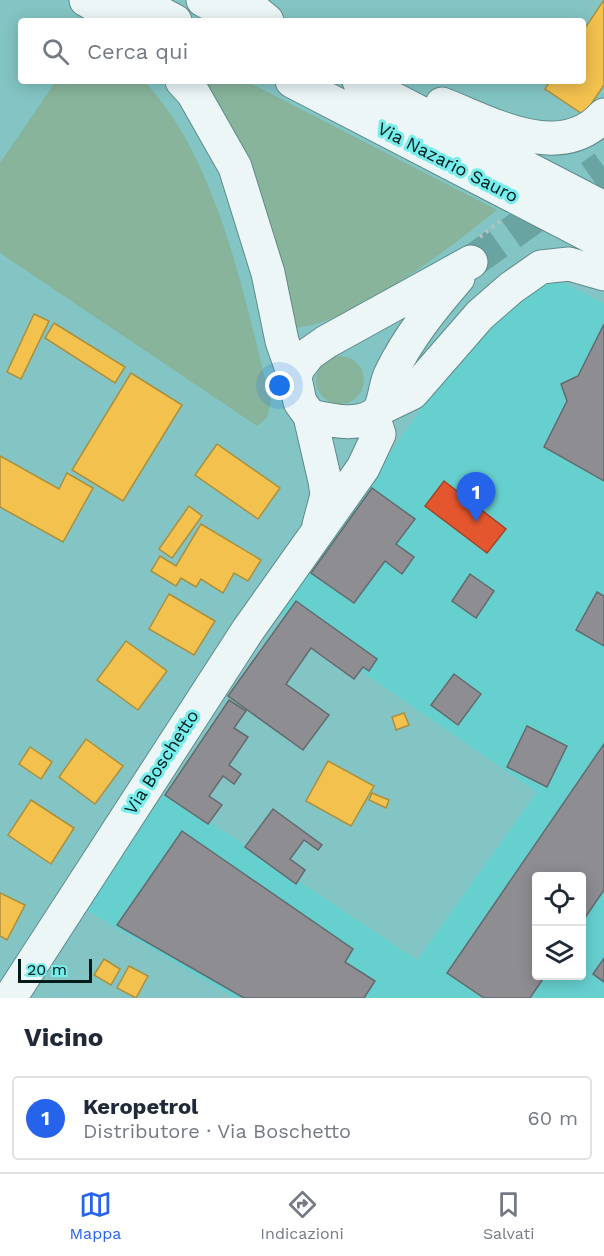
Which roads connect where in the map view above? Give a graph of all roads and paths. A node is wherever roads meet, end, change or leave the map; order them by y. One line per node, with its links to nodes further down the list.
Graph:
1 (86, 0): 5 (main road)
2 (135, 0): 6 (main road)
3 (203, 0): 7 (main road)
4 (242, 0): 8 (main road)
5 (118, 18)
6 (170, 18)
7 (238, 18)
8 (263, 18)
9 (185, 84): 17 (main road)
10 (298, 84): 15 (main road, Via Nazario Sauro)
11 (365, 84): 14 (main road, Via Nazario Sauro)
12 (389, 84): 13 (main road)
13 (604, 115)
14 (604, 208)
15 (604, 243)
16 (604, 274): 18 (main road)
17 (295, 378): 18 (main road, Via Boschetto); 19 (main road)
18 (377, 412): 19 (main road); 20 (main road, Via Boschetto)
19 (310, 416): 20 (main road)
20 (318, 529): 21 (main road, Via Boschetto)
21 (10, 998)

